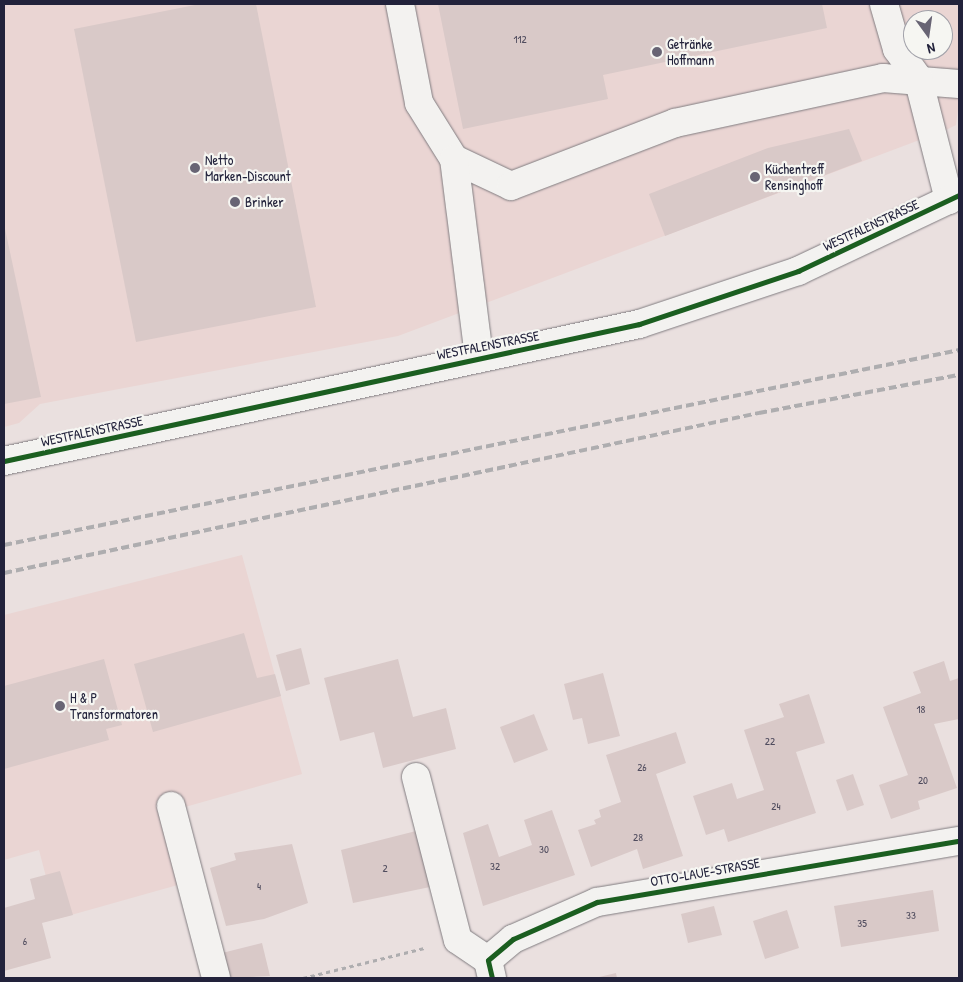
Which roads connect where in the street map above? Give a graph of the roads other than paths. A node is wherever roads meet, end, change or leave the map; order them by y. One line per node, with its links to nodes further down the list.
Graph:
1 (400, 4): 5 (street)
2 (884, 4): 3 (street)
3 (918, 78): 4 (street); 5 (street); 6 (street)
4 (959, 84)
5 (454, 159): 7 (street)
6 (954, 198): 7 (street, WESTFALENSTRASSE)
7 (479, 358): 8 (street, WESTFALENSTRASSE)
8 (4, 461)
9 (416, 777): 12 (street)
10 (170, 806): 13 (street)
11 (959, 841): 12 (street, OTTO-LAUE-STRASSE)
12 (490, 969)
13 (216, 978)

